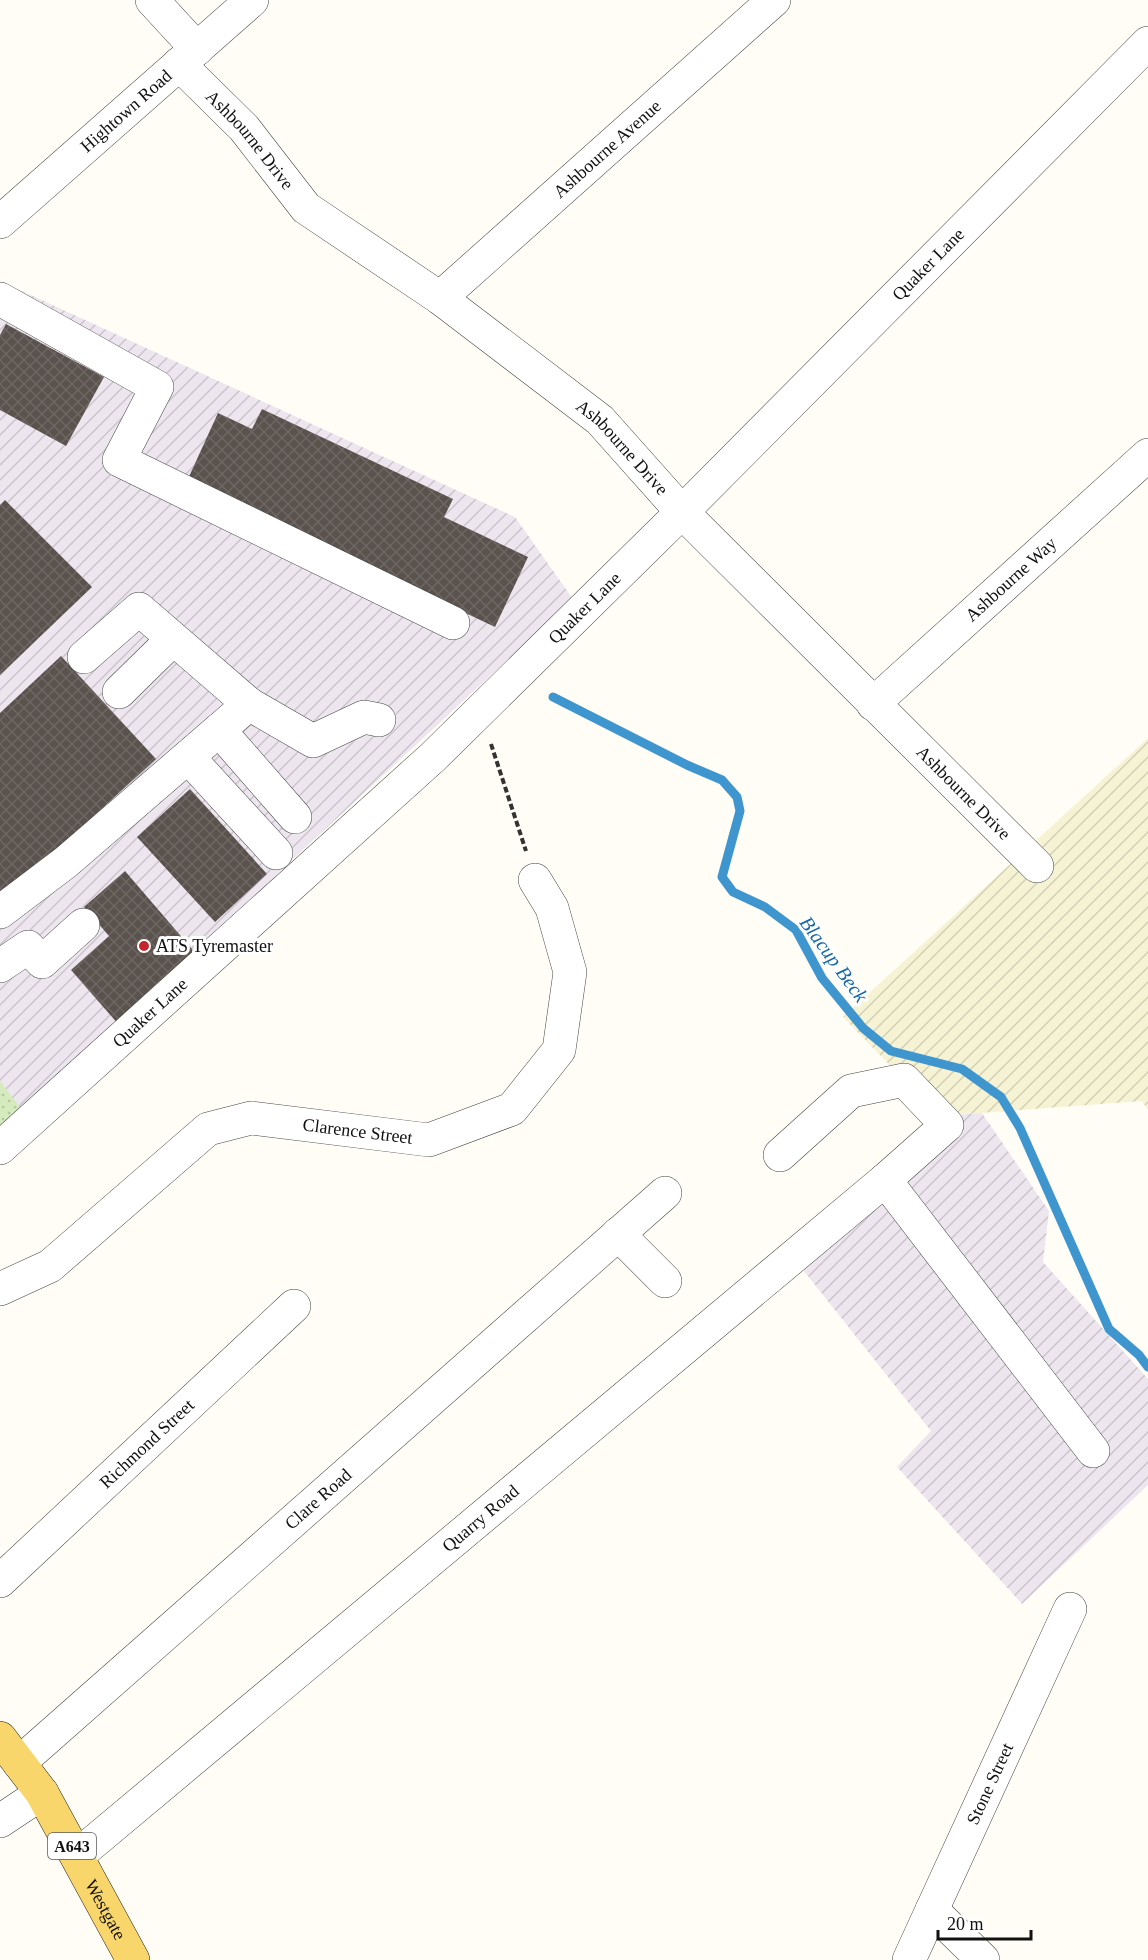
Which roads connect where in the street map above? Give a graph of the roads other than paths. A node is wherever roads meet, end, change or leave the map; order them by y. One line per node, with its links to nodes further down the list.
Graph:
1 (152, 0): 5 (street, Ashbourne Drive)
2 (252, 0): 5 (street, Hightown Road)
3 (774, 0): 7 (street, Ashbourne Avenue)
4 (1148, 43): 10 (street, Quaker Lane)
5 (188, 57): 6 (street, Hightown Road); 7 (street, Ashbourne Drive)
6 (0, 222)
7 (440, 298): 10 (street, Ashbourne Drive)
8 (0, 299): 11 (street)
9 (1148, 455): 16 (street, Ashbourne Way)
10 (682, 512): 16 (street, Ashbourne Drive); 27 (street, Quaker Lane)
11 (453, 623)
12 (173, 639): 13 (street); 14 (street); 15 (street)
13 (84, 657)
14 (119, 692)
15 (249, 704): 17 (street); 18 (street)
16 (873, 704): 22 (street, Ashbourne Drive)
17 (379, 720)
18 (219, 730): 19 (street); 20 (street)
19 (188, 757): 21 (street); 24 (street)
20 (295, 817)
21 (276, 853)
22 (1037, 866)
23 (536, 880): 33 (street, Clarence Street)
24 (0, 912)
25 (83, 925): 26 (street)
26 (0, 966)
27 (0, 1148)
28 (780, 1155): 29 (street, Quarry Road)
29 (885, 1180): 35 (street); 41 (street, Quarry Road)
30 (665, 1193): 31 (street, Clare Road)
31 (618, 1234): 32 (street); 38 (street, Clare Road)
32 (665, 1281)
33 (0, 1289)
34 (294, 1306): 36 (street, Richmond Street)
35 (1093, 1451)
36 (0, 1581)
37 (1070, 1609): 42 (street, Stone Street)
38 (10, 1750): 39 (main road, Westgate / A643)
39 (42, 1793): 40 (street); 41 (main road, Westgate / A643)
40 (0, 1821)
41 (77, 1856): 43 (main road, Westgate / A643)
42 (932, 1910): 44 (street, Stone Street); 45 (street)
43 (134, 1960)
44 (909, 1960)
45 (983, 1960)

